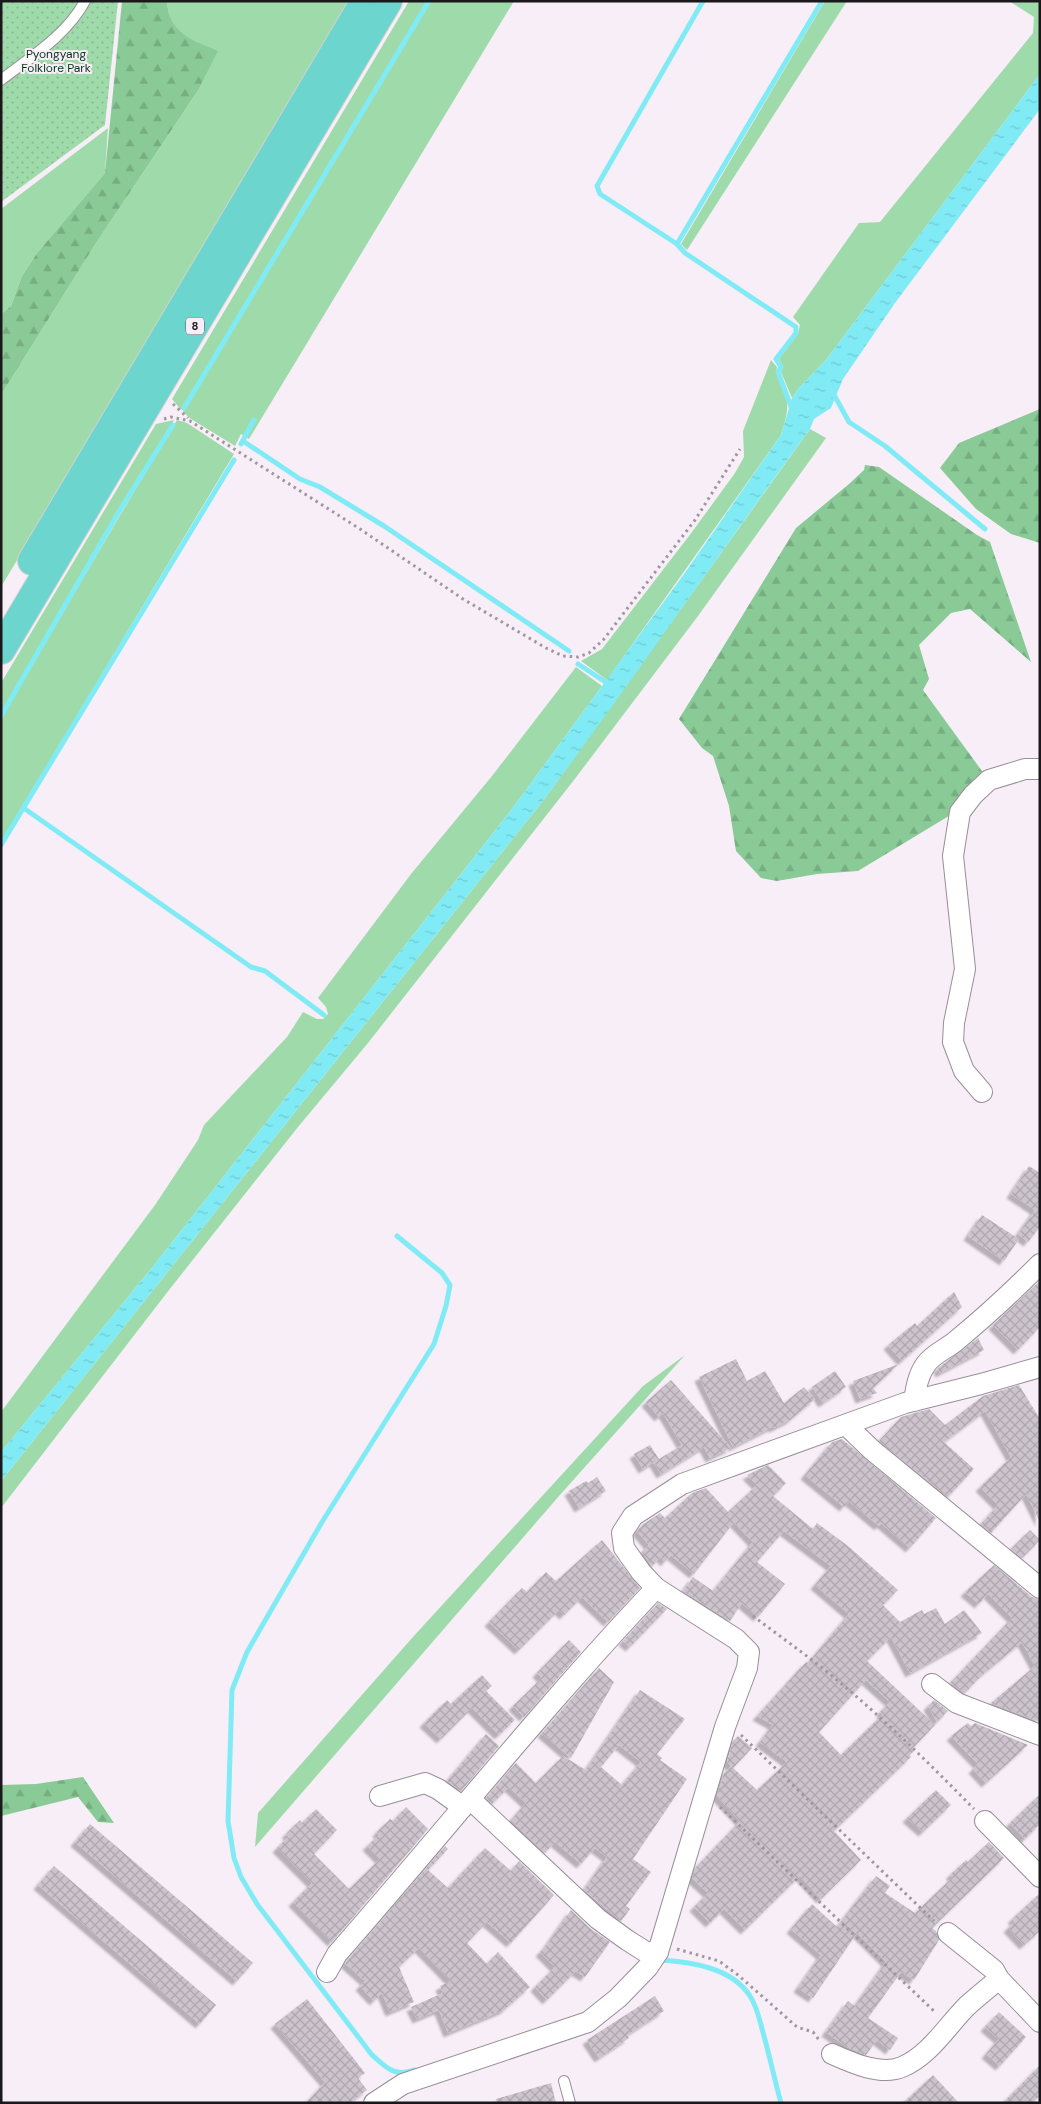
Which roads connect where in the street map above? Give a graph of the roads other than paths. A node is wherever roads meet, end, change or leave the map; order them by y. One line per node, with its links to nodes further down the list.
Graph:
1 (85, 1): 4 (lane)
2 (365, 1): 5 (highway, 8)
3 (388, 1): 6 (highway, 8)
4 (1, 80)
5 (1, 612)
6 (1, 650)
7 (1040, 769): 8 (street)
8 (982, 1092)
9 (1040, 1264): 11 (street)
10 (1040, 1367): 11 (street)
11 (914, 1401): 12 (street)
12 (846, 1425): 13 (street); 14 (street)
13 (656, 1588): 18 (street); 22 (street)
14 (1040, 1588)
15 (932, 1684): 16 (street)
16 (1040, 1735)
17 (380, 1796): 18 (street)
18 (466, 1803): 22 (street); 23 (street)
19 (986, 1821): 20 (street)
20 (1040, 1877)
21 (948, 1933): 24 (street)
22 (658, 1952): 28 (street)
23 (327, 1972)
24 (999, 1979): 25 (street); 26 (street)
25 (1040, 2022)
26 (832, 2054)
27 (564, 2081): 29 (lane)
28 (374, 2103)
29 (570, 2103)

